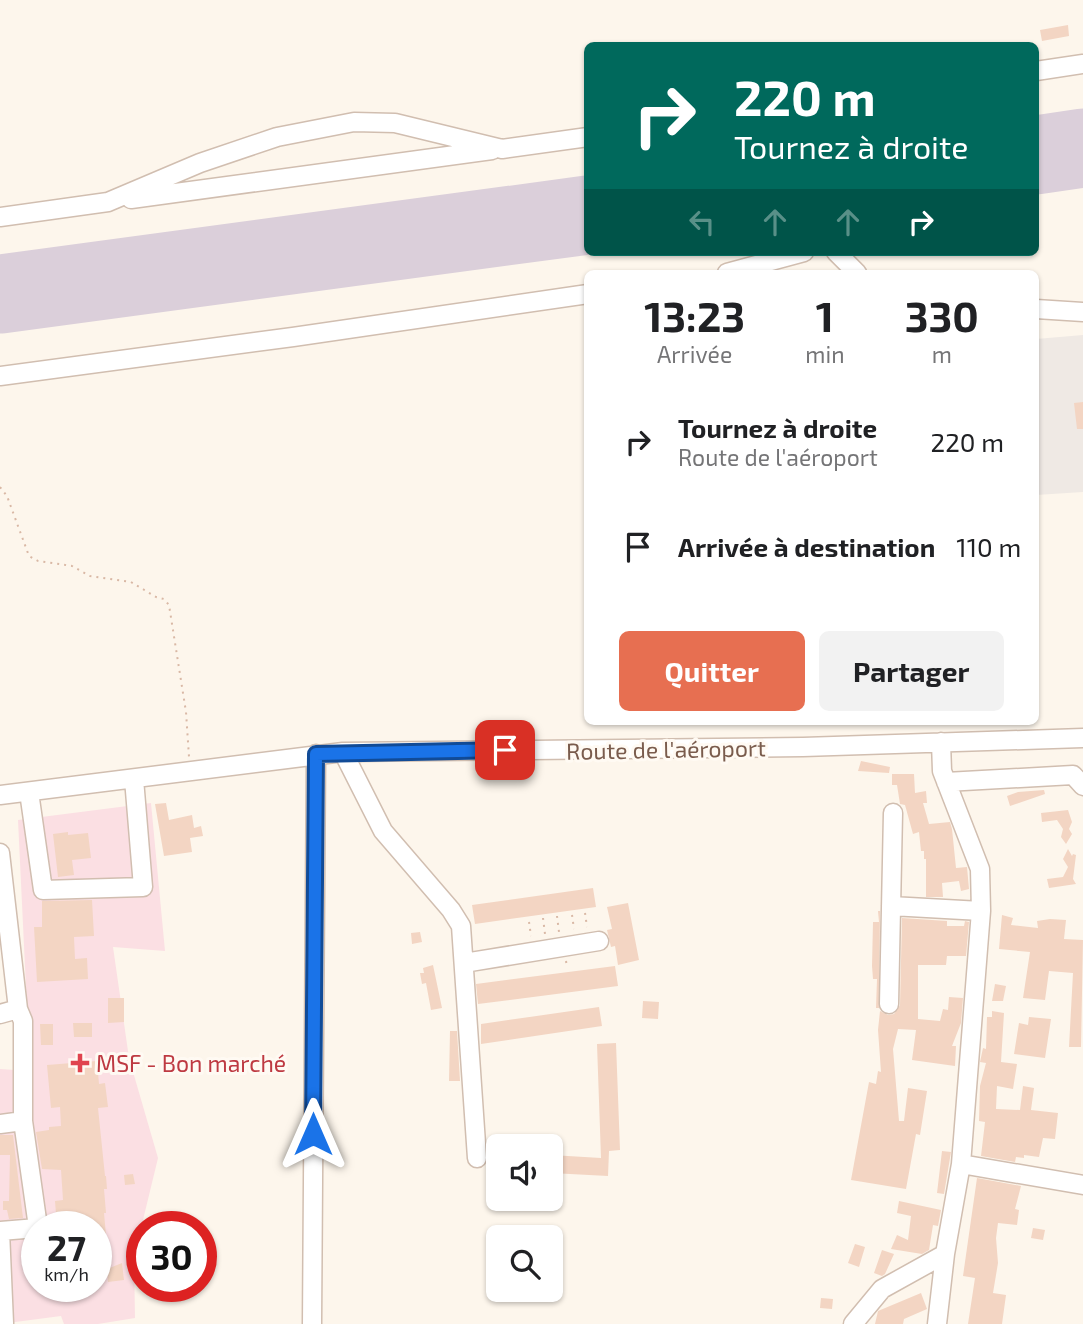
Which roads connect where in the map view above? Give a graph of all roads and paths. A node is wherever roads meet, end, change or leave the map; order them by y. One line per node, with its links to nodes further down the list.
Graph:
1 (1083, 64): 2 (street)
2 (1039, 71)
3 (584, 137): 4 (street)
4 (502, 149): 5 (street); 5 (street)
5 (108, 202): 6 (street)
6 (0, 217)
7 (789, 256): 9 (street)
8 (840, 256): 10 (street)
9 (738, 270)
10 (854, 270)
11 (584, 295): 14 (street)
12 (1039, 310): 13 (street)
13 (1083, 312)
14 (0, 376)
15 (0, 487): 20 (path)
16 (1083, 738): 17 (street, Route de l'aéroport)
17 (941, 741): 18 (street, Route de l'aéroport); 22 (street)
18 (343, 752): 19 (street, Route de l'aéroport); 34 (street)
19 (316, 754): 20 (street, Route de l'aéroport); 47 (street)
20 (188, 773): 21 (street, Route de l'aéroport)
21 (134, 779): 24 (street, Route de l'aéroport); 24 (street)
22 (946, 782): 23 (street); 29 (street)
23 (1083, 786)
24 (29, 792): 25 (street, Route de l'aéroport)
25 (0, 795)
26 (894, 813): 28 (street)
27 (0, 853): 36 (street)
28 (891, 906): 29 (street); 35 (street)
29 (981, 911): 40 (street)
30 (557, 916): 33 (path)
31 (543, 918): 33 (path)
32 (598, 941): 33 (street)
33 (554, 948): 34 (street)
34 (464, 963): 39 (street)
35 (889, 1004)
36 (9, 1012): 37 (street)
37 (23, 1121): 38 (street); 42 (street)
38 (0, 1125)
39 (477, 1157)
40 (961, 1164): 41 (street); 45 (street)
41 (1083, 1185)
42 (35, 1211)
43 (21, 1229): 44 (street)
44 (0, 1231): 46 (street)
45 (945, 1254): 48 (street); 49 (street)
46 (4, 1323)
47 (312, 1324)
48 (853, 1324)
49 (937, 1324)

